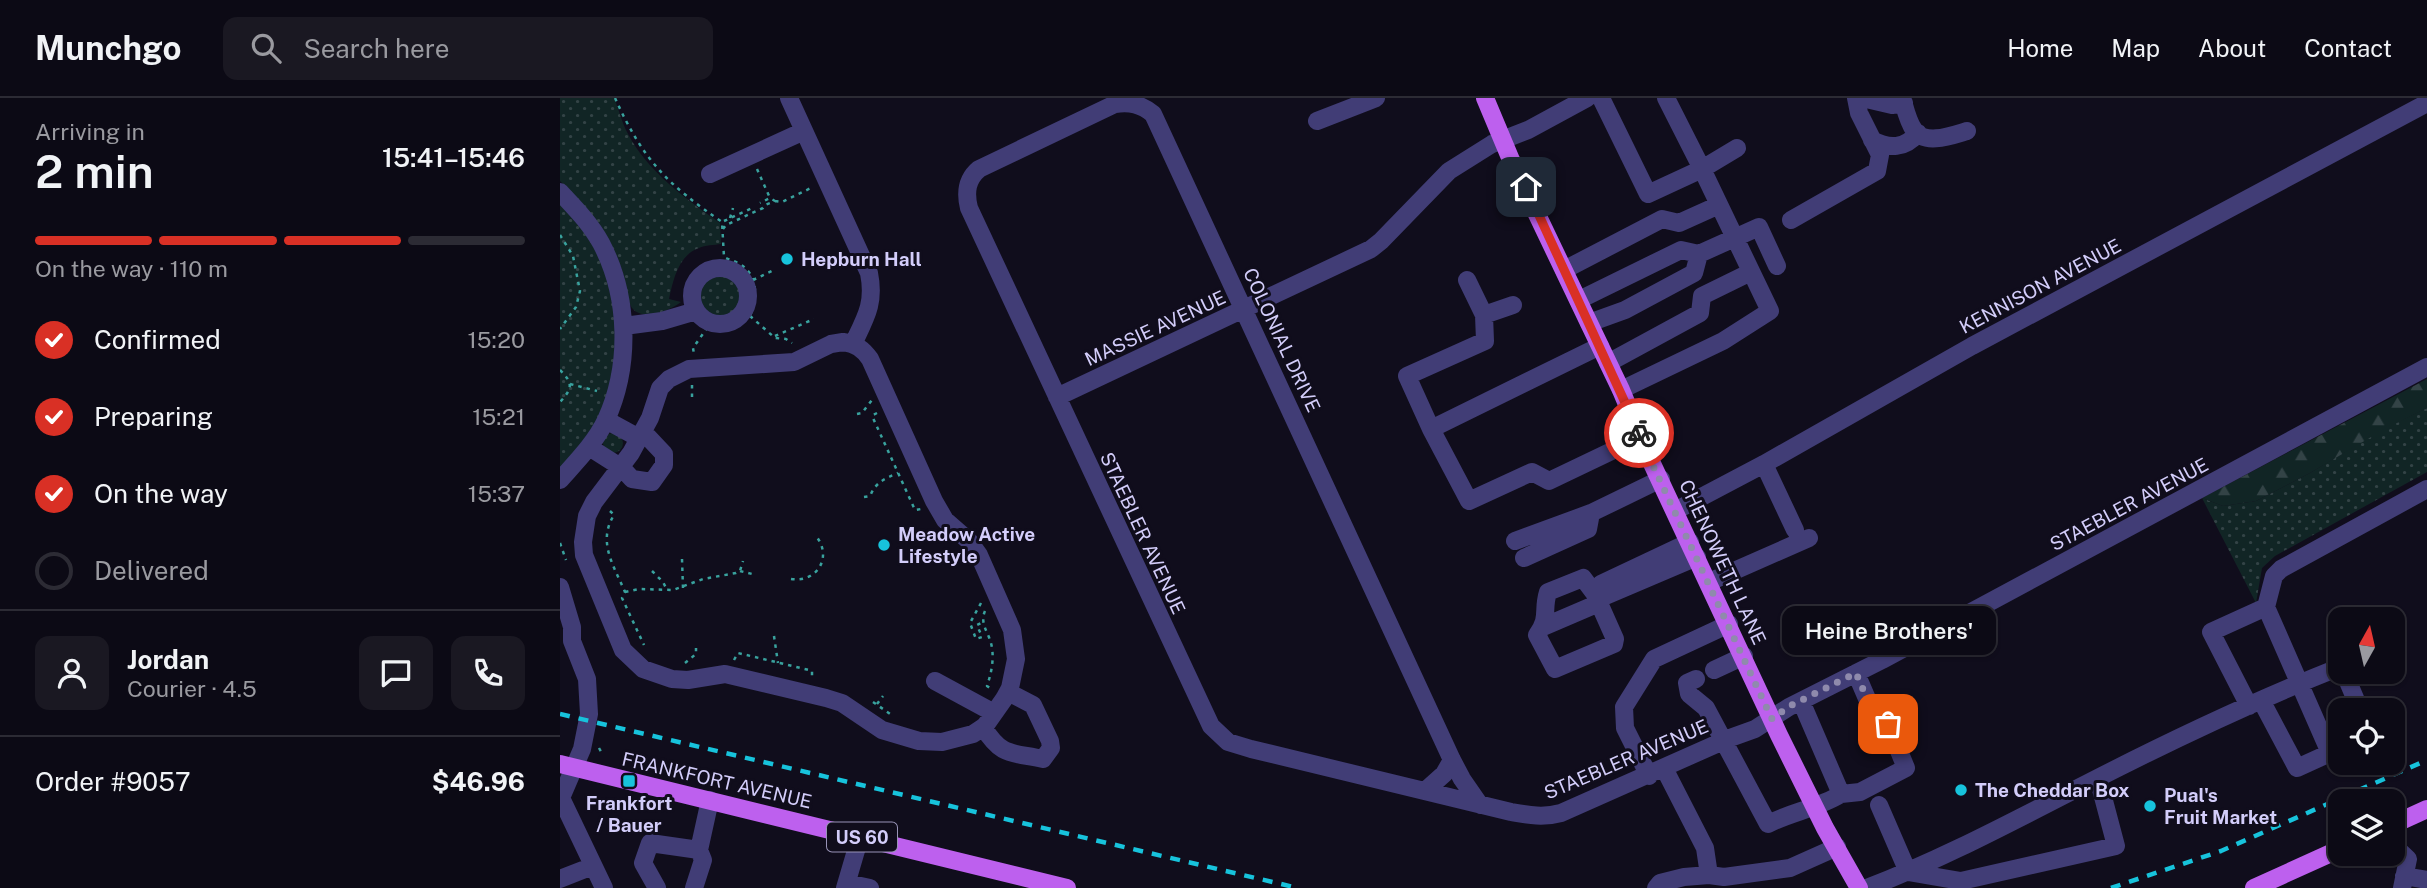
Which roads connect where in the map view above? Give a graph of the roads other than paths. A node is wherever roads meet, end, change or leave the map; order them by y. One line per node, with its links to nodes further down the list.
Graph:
1 (789, 98): 12 (street)
2 (1376, 98): 11 (street)
3 (1485, 98): 15 (main road, CHENOWETH LANE)
4 (1587, 98): 15 (street, MASSIE AVENUE)
5 (1601, 98): 19 (street)
6 (1666, 98): 19 (street)
7 (1856, 98): 16 (street)
8 (1862, 98): 9 (street)
9 (1903, 101): 14 (street)
10 (2427, 103): 48 (street, KENNISON AVENUE)
11 (1317, 121)
12 (804, 131): 20 (street); 37 (street)
13 (1967, 131): 14 (street)
14 (1918, 133): 16 (street)
15 (1503, 139): 27 (main road, CHENOWETH LANE); 32 (street, MASSIE AVENUE)
16 (1872, 141): 23 (street)
17 (1737, 148): 19 (street)
18 (979, 169): 32 (street, COLONIAL DRIVE); 42 (street, STAEBLER AVENUE)
19 (1702, 169): 22 (street)
20 (710, 174)
21 (560, 192): 36 (street)
22 (1719, 205): 24 (street); 27 (street)
23 (1791, 220)
24 (1735, 238): 25 (street); 26 (street); 28 (street)
25 (1690, 252): 30 (street); 35 (street)
26 (1777, 265)
27 (1564, 270): 30 (main road, CHENOWETH LANE)
28 (1751, 272): 39 (street); 41 (street)
29 (1467, 280): 34 (street)
30 (1579, 300): 35 (main road, CHENOWETH LANE)
31 (1513, 305): 34 (street)
32 (1245, 309): 42 (street, MASSIE AVENUE); 80 (street, COLONIAL DRIVE)
33 (696, 311): 36 (street)
34 (1484, 315): 44 (street)
35 (1589, 323): 38 (main road, CHENOWETH LANE)
36 (624, 326): 43 (street)
37 (853, 344): 45 (street); 72 (street)
38 (1600, 346): 39 (main road, CHENOWETH LANE); 44 (street)
39 (1608, 363): 41 (main road, CHENOWETH LANE)
40 (2427, 367): 68 (street, STAEBLER AVENUE)
41 (1621, 390): 46 (main road, CHENOWETH LANE)
42 (1057, 397): 84 (street, STAEBLER AVENUE)
43 (606, 420): 45 (street); 47 (street)
44 (1432, 429): 46 (street)
45 (640, 436): 49 (street); 49 (street)
46 (1641, 437): 50 (main road, CHENOWETH LANE)
47 (589, 447): 49 (street); 51 (street)
48 (1764, 464): 53 (street, KENNISON AVENUE); 58 (street)
49 (622, 468): 75 (street)
50 (1661, 479): 53 (main road, CHENOWETH LANE); 54 (street)
51 (560, 480)
52 (2427, 489): 61 (street)
53 (1675, 511): 56 (main road, CHENOWETH LANE)
54 (1591, 513): 55 (street); 57 (street)
55 (1515, 541)
56 (1693, 549): 58 (main road, CHENOWETH LANE); 60 (street)
57 (1524, 558)
58 (1709, 582): 62 (main road, CHENOWETH LANE)
59 (560, 587): 64 (street)
60 (1597, 598): 63 (street); 63 (street); 63 (street)
61 (2266, 607): 70 (street); 74 (street)
62 (1728, 624): 65 (main road, CHENOWETH LANE); 82 (street)
63 (1543, 627)
64 (566, 636): 81 (street)
65 (1744, 656): 66 (street); 76 (main road, CHENOWETH LANE)
66 (1714, 670)
67 (2328, 672): 70 (street)
68 (1856, 673): 73 (street, STAEBLER AVENUE); 85 (street)
69 (935, 681): 75 (street)
70 (2298, 683): 74 (street); 77 (street)
71 (1693, 686): 78 (street)
72 (1007, 692): 75 (street); 75 (street)
73 (1801, 701): 76 (street, STAEBLER AVENUE); 85 (street)
74 (2255, 703): 79 (street); 83 (street)
75 (987, 716)
76 (1772, 719): 78 (street, STAEBLER AVENUE); 89 (main road, CHENOWETH LANE)
77 (2328, 738)
78 (1723, 741): 82 (street, STAEBLER AVENUE); 89 (street)
79 (2328, 754)
80 (1452, 760): 84 (street); 87 (street, COLONIAL DRIVE)
81 (567, 766): 86 (main road, FRANKFORT AVENUE / US 60); 97 (street)
82 (1656, 772): 87 (street, STAEBLER AVENUE); 99 (street)
83 (2098, 778): 98 (street); 98 (street)
84 (1425, 791): 87 (street, STAEBLER AVENUE)
85 (1841, 794): 89 (street)
86 (710, 800): 92 (main road, FRANKFORT AVENUE / US 60); 94 (street)
87 (1480, 805)
88 (1879, 805): 98 (street)
89 (1815, 806): 93 (main road, CHENOWETH LANE)
90 (2427, 809): 91 (main road)
91 (2405, 819)
92 (860, 837): 102 (main road, FRANKFORT AVENUE / US 60); 105 (street)
93 (1837, 847): 99 (street); 113 (main road, CHENOWETH LANE)
94 (699, 850): 108 (street); 109 (street)
95 (2328, 855): 106 (main road)
96 (2405, 856): 103 (street)
97 (593, 866): 100 (street); 107 (street)
98 (1908, 872): 114 (street)
99 (1710, 876): 104 (street)
100 (560, 879)
101 (2427, 880): 103 (street)
102 (1012, 881): 111 (main road, FRANKFORT AVENUE / US 60)
103 (2403, 882)
104 (1658, 885): 112 (street)
105 (846, 886): 110 (street)
106 (2258, 887)
107 (604, 888)
108 (657, 888)
109 (694, 888)
110 (870, 888)
111 (1068, 888)
112 (1678, 888)
113 (1859, 888)
114 (1867, 888)

